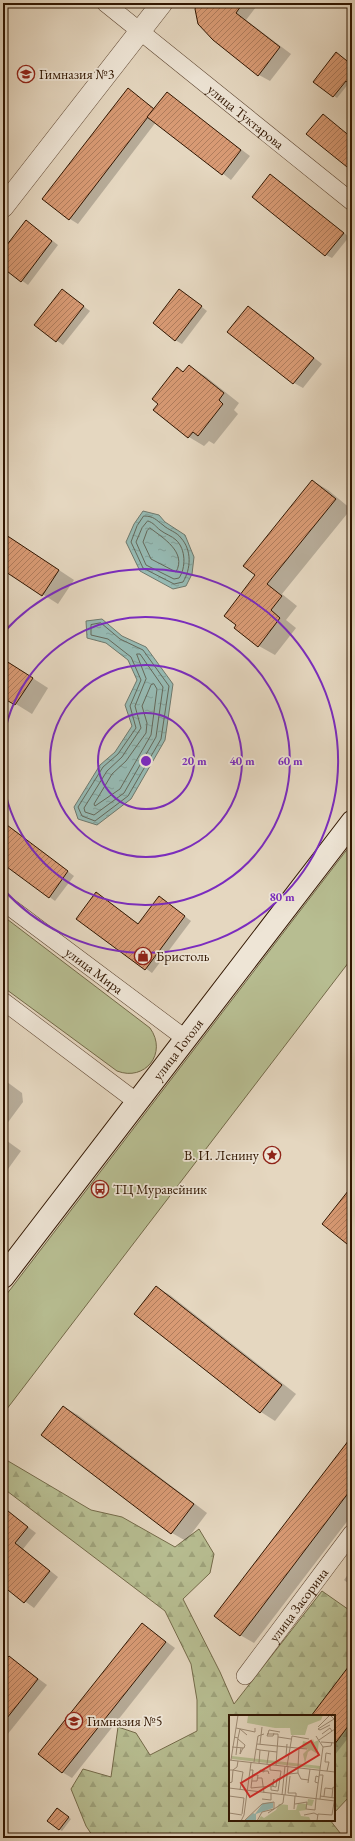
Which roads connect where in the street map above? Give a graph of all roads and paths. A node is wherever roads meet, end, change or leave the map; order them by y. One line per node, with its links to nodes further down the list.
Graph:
1 (105, 3): 3 (street, улица Туктарова)
2 (162, 3): 3 (street)
3 (140, 31): 4 (street, улица Туктарова); 5 (street)
4 (352, 202)
5 (3, 207)
6 (352, 822): 9 (main road, улица Гоголя)
7 (3, 902): 9 (street, улица Мира)
8 (3, 1001): 10 (street)
9 (186, 1039): 10 (main road, улица Гоголя)
10 (137, 1102): 11 (main road, улица Гоголя)
11 (3, 1277)
12 (352, 1533): 13 (street, улица Засорина)
13 (245, 1676)

